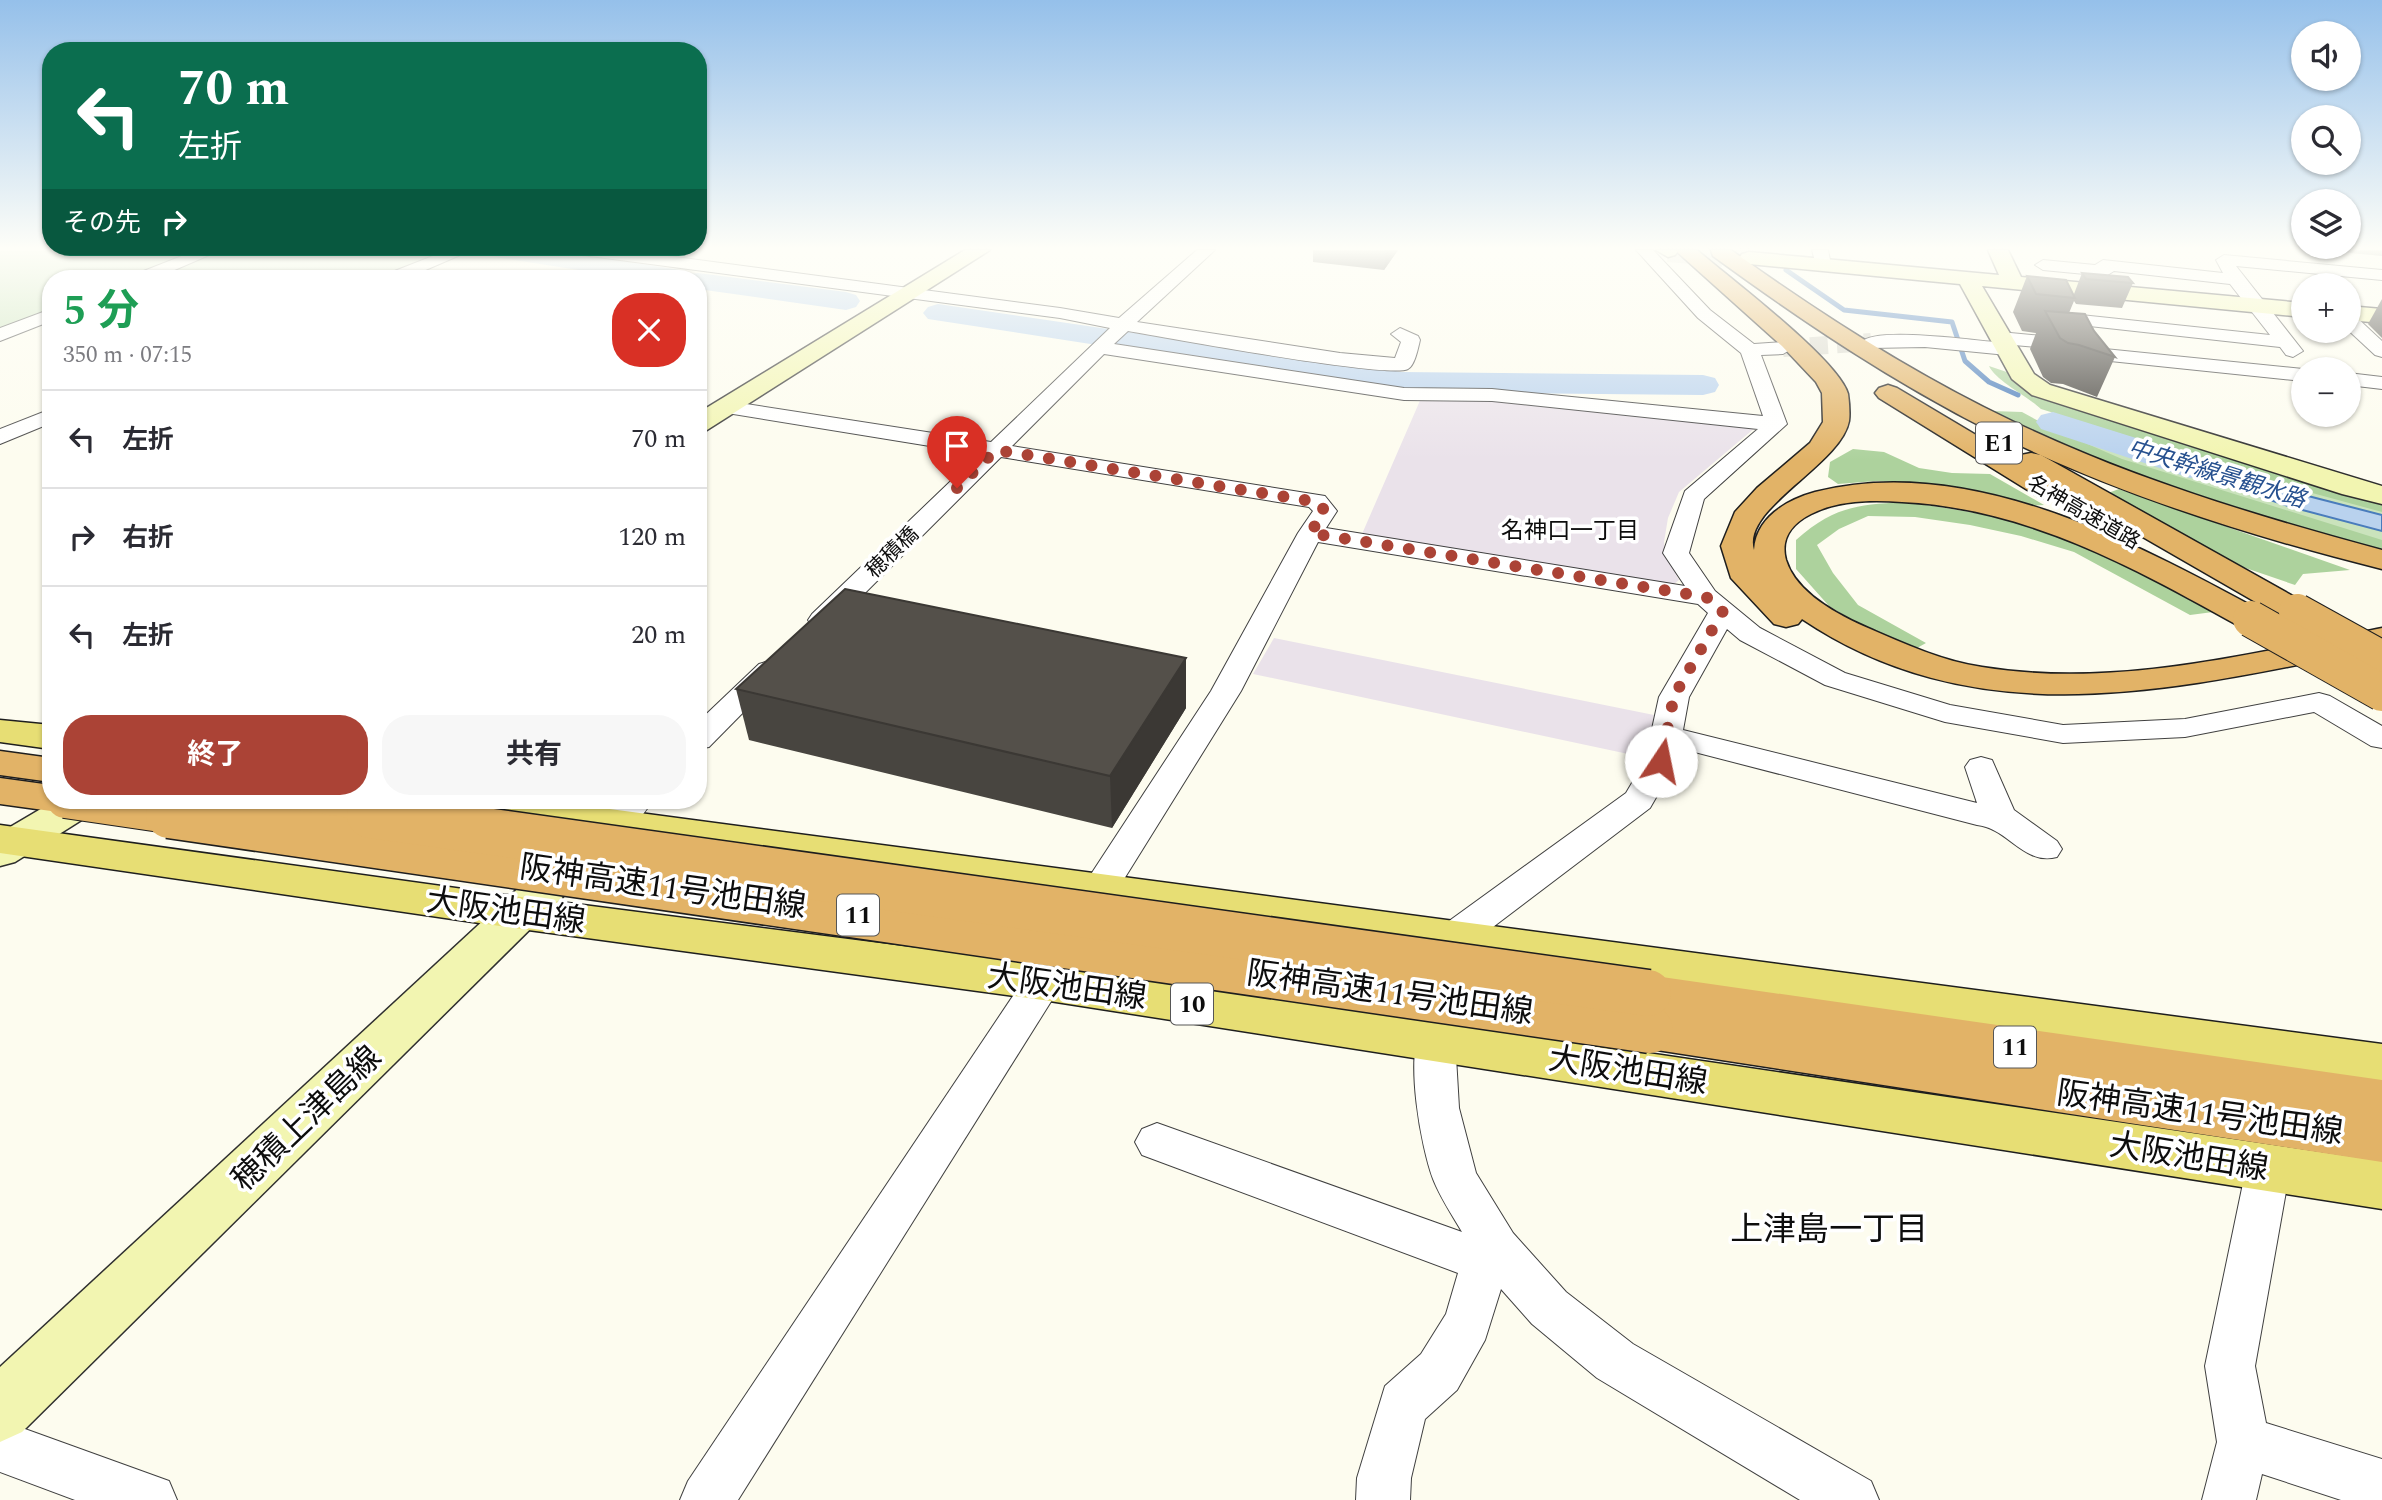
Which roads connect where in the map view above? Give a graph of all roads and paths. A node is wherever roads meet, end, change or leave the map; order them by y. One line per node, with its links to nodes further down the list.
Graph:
1 (36, 320): 16 (street)
2 (868, 320): 29 (street)
3 (1029, 320): 17 (street)
4 (1130, 320): 17 (street, 穂積橋)
5 (1712, 320): 23 (street)
6 (1765, 320): 43 (highway)
7 (1782, 320): 39 (highway, 名神高速道路 / E1)
8 (1806, 320): 39 (highway, 名神高速道路 / E1)
9 (1818, 320): 37 (highway)
10 (1990, 320): 20 (street)
11 (2063, 320): 21 (street)
12 (2081, 320): 19 (street)
13 (2270, 320): 19 (street)
14 (2361, 331): 24 (street)
15 (1400, 334): 17 (street)
16 (0, 335)
17 (1111, 337): 32 (street); 34 (street, 穂積橋)
18 (1871, 342): 20 (street)
19 (2286, 342): 25 (street)
20 (2003, 343): 21 (street); 35 (street)
21 (2075, 345): 26 (street)
22 (1783, 348): 23 (street)
23 (1750, 350): 32 (street)
24 (2382, 351)
25 (2298, 357)
26 (2291, 374)
27 (2361, 381): 28 (street)
28 (2382, 383)
29 (727, 407): 31 (street); 34 (street)
30 (42, 419): 33 (street)
31 (707, 419)
32 (1776, 424): 38 (street)
33 (0, 436)
34 (996, 450): 36 (street); 40 (street, 穂積橋)
35 (2382, 495)
36 (1310, 533): 38 (street); 64 (street)
37 (2382, 560)
38 (1715, 604): 48 (street); 50 (street)
39 (2271, 616): 41 (highway); 43 (highway, 名神高速道路 / E1, bridge); 44 (highway, 名神高速道路 / E1); 45 (highway, bridge)
40 (808, 633)
41 (2382, 638)
42 (788, 653): 47 (street)
43 (2382, 660)
44 (2382, 685)
45 (2382, 693)
46 (0, 731): 49 (main road)
47 (707, 731)
48 (1666, 735): 61 (street); 66 (street)
49 (42, 736)
50 (2382, 739)
51 (0, 763): 53 (highway)
52 (1981, 767): 61 (street)
53 (42, 770)
54 (0, 791): 55 (highway)
55 (42, 797)
56 (69, 809): 62 (street)
57 (133, 809): 68 (highway, 阪神高速11号池田線 / 11, bridge)
58 (320, 809): 68 (highway, 阪神高速11号池田線 / 11, bridge)
59 (582, 809): 60 (main road)
60 (624, 812): 64 (main road); 65 (street, 穂積上津島線)
61 (2000, 816): 63 (street)
62 (6, 844): 65 (main road, 大阪池田線 / 10)
63 (2045, 849)
64 (1098, 891): 66 (main road)
65 (521, 913): 67 (main road, 大阪池田線 / 10); 77 (street, 穂積上津島線)
66 (1451, 939): 70 (main road)
67 (1043, 982): 69 (main road, 大阪池田線 / 10); 82 (street)
68 (1649, 1011): 71 (highway, 阪神高速11号池田線 / 11); 72 (highway, 阪神高速11号池田線 / 11)
69 (1435, 1040): 74 (main road, 大阪池田線 / 10); 76 (street)
70 (2382, 1064)
71 (2382, 1101)
72 (2382, 1139)
73 (1157, 1142): 76 (street)
74 (2268, 1169): 75 (main road, 大阪池田線 / 10); 78 (street)
75 (2382, 1185)
76 (1496, 1248): 83 (street); 84 (street)
77 (0, 1410)
78 (2243, 1442): 80 (street); 85 (street)
79 (0, 1446): 81 (street)
80 (2382, 1486)
81 (150, 1500)
82 (707, 1500)
83 (1383, 1500)
84 (1852, 1500)
85 (2229, 1500)

